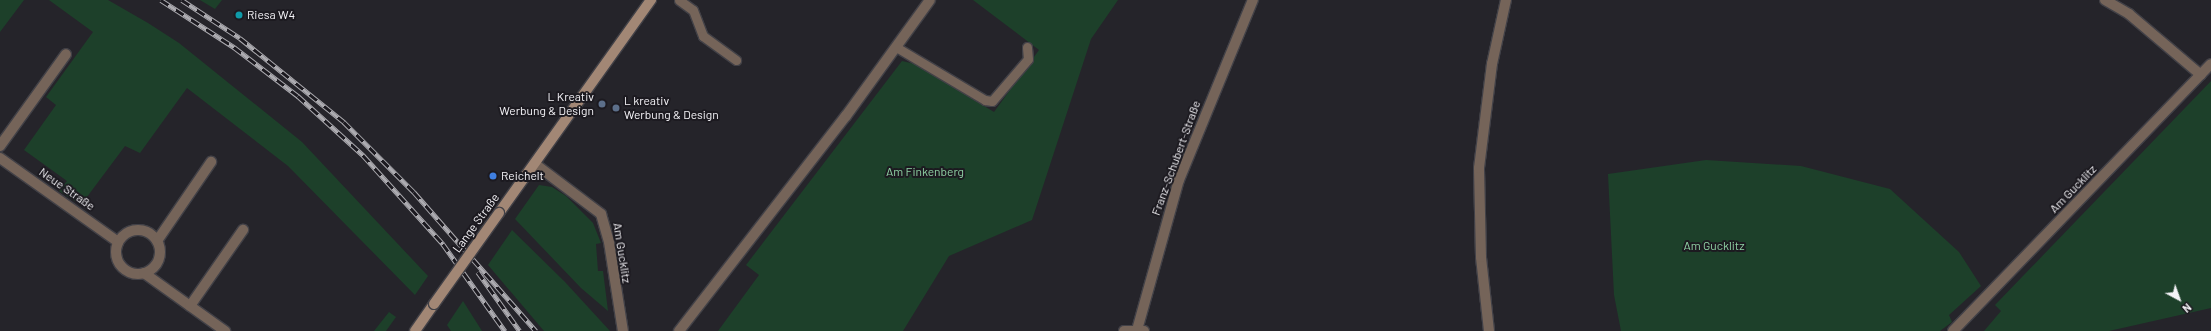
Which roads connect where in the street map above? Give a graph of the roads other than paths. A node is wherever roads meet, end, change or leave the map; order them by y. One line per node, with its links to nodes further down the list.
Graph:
1 (651, 0): 16 (street, Lange Straße)
2 (679, 0): 10 (lane)
3 (930, 0): 7 (street)
4 (1253, 0): 27 (street, Franz-Schubert-Straße)
5 (1506, 0): 28 (street)
6 (2105, 0): 12 (street)
7 (896, 47): 8 (lane); 25 (street)
8 (1027, 47)
9 (66, 54): 13 (street)
10 (736, 60)
11 (2211, 64): 12 (street, Am Gucklitz)
12 (2201, 74): 29 (street, Am Gucklitz)
13 (0, 146)
14 (0, 158): 19 (street, Neue Straße)
15 (211, 162): 18 (street)
16 (535, 164): 23 (street, Lange Straße, bridge); 24 (street, Am Gucklitz)
17 (243, 230): 21 (street)
18 (157, 241): 19 (street); 20 (street)
19 (118, 242): 20 (street)
20 (144, 273): 21 (street)
21 (190, 306): 22 (street)
22 (225, 331)
23 (415, 331)
24 (623, 331)
25 (679, 331)
26 (1124, 331): 27 (street)
27 (1141, 331)
28 (1489, 331)
29 (1953, 331)

